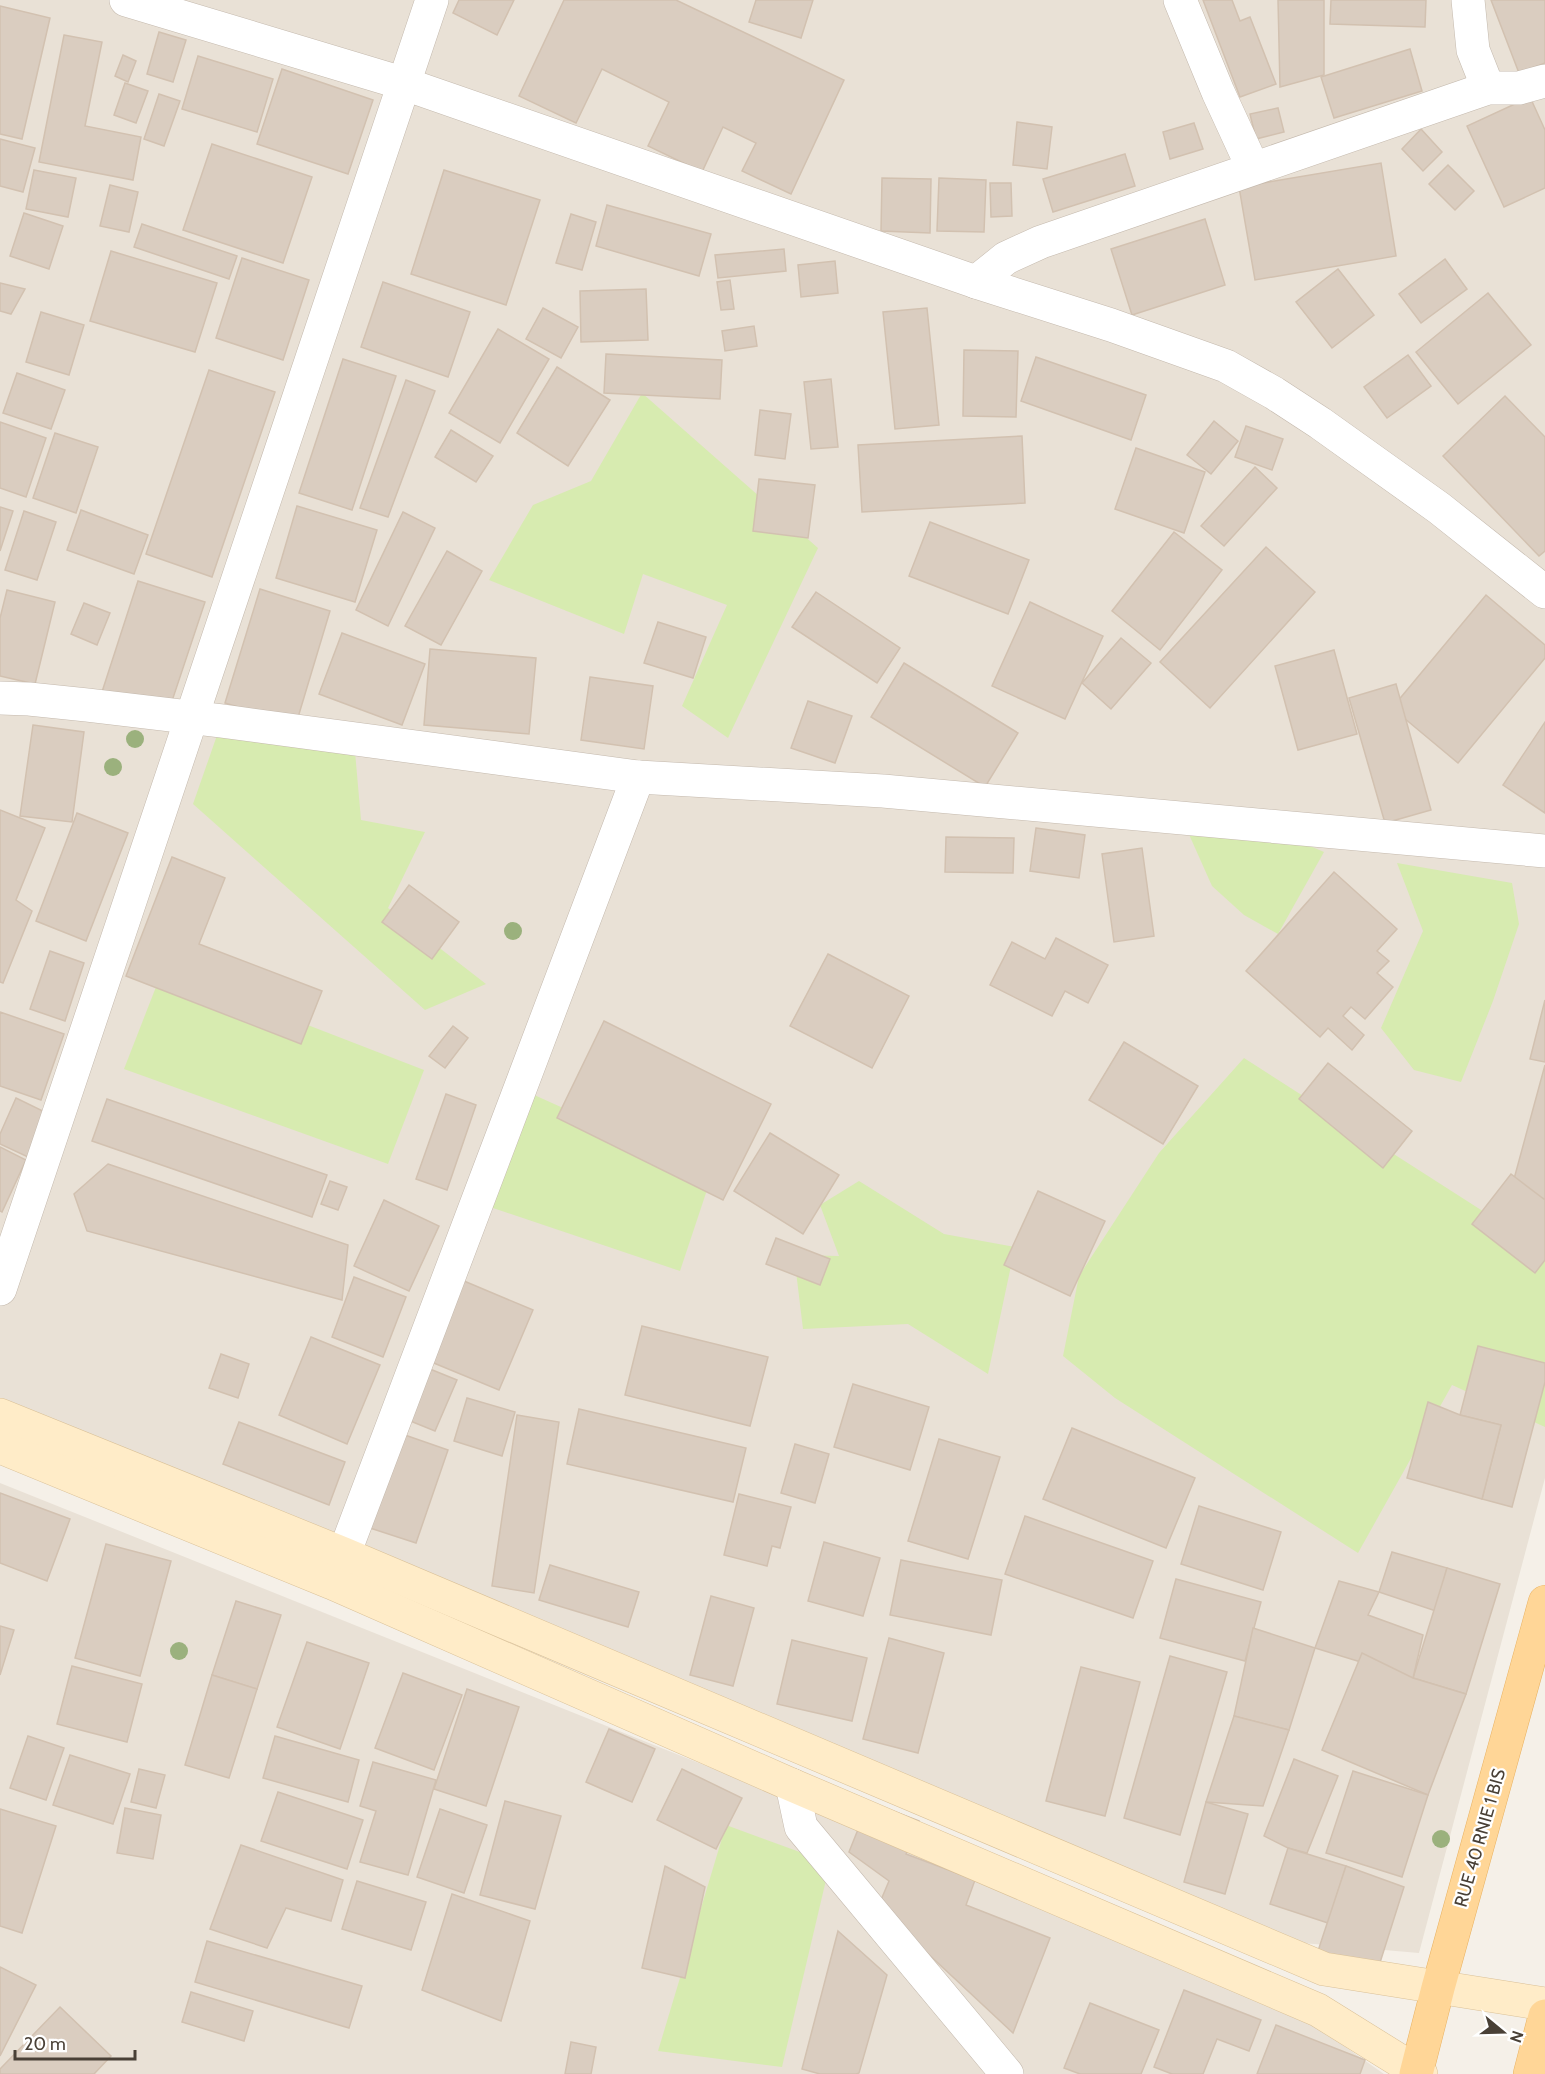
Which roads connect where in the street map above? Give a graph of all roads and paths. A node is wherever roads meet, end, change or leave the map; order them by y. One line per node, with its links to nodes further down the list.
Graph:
1 (126, 0): 6 (street)
2 (432, 0): 6 (street)
3 (1180, 0): 8 (street)
4 (1468, 0): 7 (street)
5 (1545, 81): 7 (street)
6 (402, 83): 9 (street); 12 (street)
7 (1488, 88): 8 (street)
8 (1253, 168): 9 (street)
9 (976, 282): 10 (street)
10 (1545, 592)
11 (0, 698): 12 (street)
12 (190, 718): 13 (street); 15 (street)
13 (638, 777): 14 (street); 18 (street)
14 (1545, 851)
15 (0, 1289)
16 (0, 1415): 18 (street)
17 (0, 1447): 20 (street)
18 (344, 1554): 21 (street)
19 (1545, 1602): 21 (main road, RUE 40 RNIE 1 BIS)
20 (792, 1785): 24 (street); 25 (street)
21 (1438, 1988): 22 (street); 24 (main road, RUE 40 RNIE 1 BIS)
22 (1545, 2004)
23 (1545, 2016): 26 (main road)
24 (1418, 2073)
25 (1007, 2074)
26 (1530, 2074)

